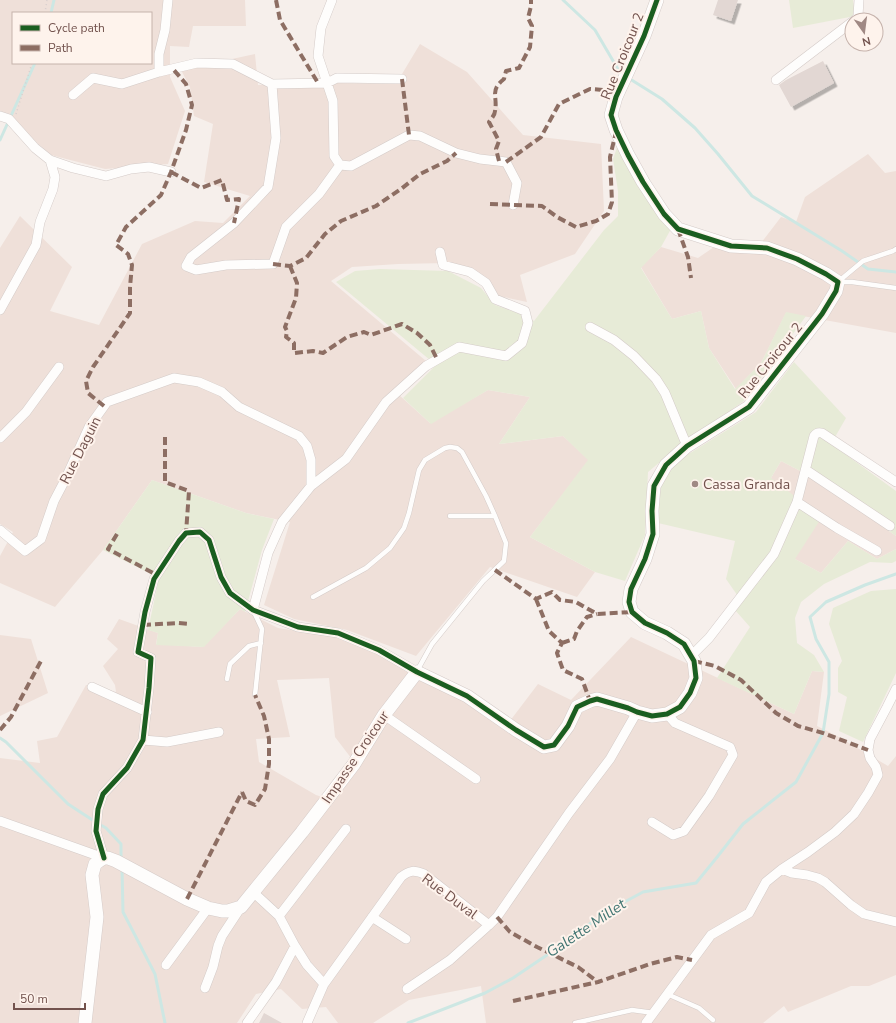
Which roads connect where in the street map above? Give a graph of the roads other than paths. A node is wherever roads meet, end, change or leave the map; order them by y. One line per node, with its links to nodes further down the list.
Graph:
1 (168, 0): 7 (street)
2 (332, 0): 10 (street)
3 (657, 0): 20 (street, Rue Croicour 2)
4 (859, 0): 5 (street)
5 (858, 12)
6 (844, 28): 9 (street)
7 (159, 72): 11 (street); 12 (street)
8 (402, 79): 10 (street)
9 (776, 80)
10 (327, 83): 11 (street); 15 (street)
11 (272, 84): 15 (street)
12 (73, 95)
13 (0, 116): 14 (street)
14 (50, 160): 16 (street); 22 (street)
15 (340, 165): 17 (street)
16 (171, 172)
17 (513, 205)
18 (896, 249): 20 (lane)
19 (440, 252): 29 (street)
20 (838, 282): 21 (lane); 26 (street, Rue Croicour 2)
21 (896, 288)
22 (0, 310)
23 (590, 327): 26 (street)
24 (59, 367): 25 (street)
25 (0, 438)
26 (687, 446): 39 (street, Rue Croicour 2)
27 (806, 470): 28 (street); 30 (street); 33 (street)
28 (896, 482)
29 (312, 486): 34 (street, Rue Daguin); 37 (street)
30 (797, 502): 35 (street); 39 (street)
31 (450, 516): 32 (lane)
32 (495, 516): 36 (lane, Impasse Croicour); 40 (lane, Impasse Croicour)
33 (890, 526)
34 (0, 530)
35 (877, 551)
36 (313, 597)
37 (253, 610): 38 (lane); 40 (street); 46 (street)
38 (261, 643): 41 (lane); 44 (lane)
39 (691, 656): 48 (street, Rue Croicour 2)
40 (416, 672): 47 (street); 49 (street, Impasse Croicour)
41 (228, 679)
42 (92, 687): 46 (street)
43 (896, 689): 45 (street)
44 (255, 694)
45 (893, 704): 57 (street)
46 (147, 712): 51 (street)
47 (637, 712): 48 (street); 64 (street, Rue Duval)
48 (667, 714): 54 (street)
49 (384, 715): 52 (street); 58 (street, Impasse Croicour)
50 (219, 732): 51 (street)
51 (143, 740): 56 (street)
52 (476, 779)
53 (0, 821): 56 (street)
54 (652, 822)
55 (346, 829): 61 (street)
56 (116, 862): 60 (street); 74 (street)
57 (782, 868): 63 (street); 71 (street)
58 (253, 892): 59 (street, Impasse Croicour); 61 (street)
59 (241, 906): 60 (street); 69 (street)
60 (208, 908): 67 (street)
61 (279, 916): 66 (street)
62 (372, 917): 64 (street, Rue Duval); 65 (street); 68 (street, Rue Duval)
63 (896, 922)
64 (489, 925): 70 (street)
65 (406, 939)
66 (295, 946): 68 (street); 75 (street)
67 (166, 965)
68 (324, 984): 76 (street, Rue Duval)
69 (205, 988)
70 (407, 988)
71 (668, 994): 72 (street); 73 (lane)
72 (654, 1013): 77 (lane); 78 (street)
73 (713, 1020)
74 (85, 1023)
75 (247, 1023)
76 (307, 1023)
77 (576, 1023)
78 (646, 1023)

